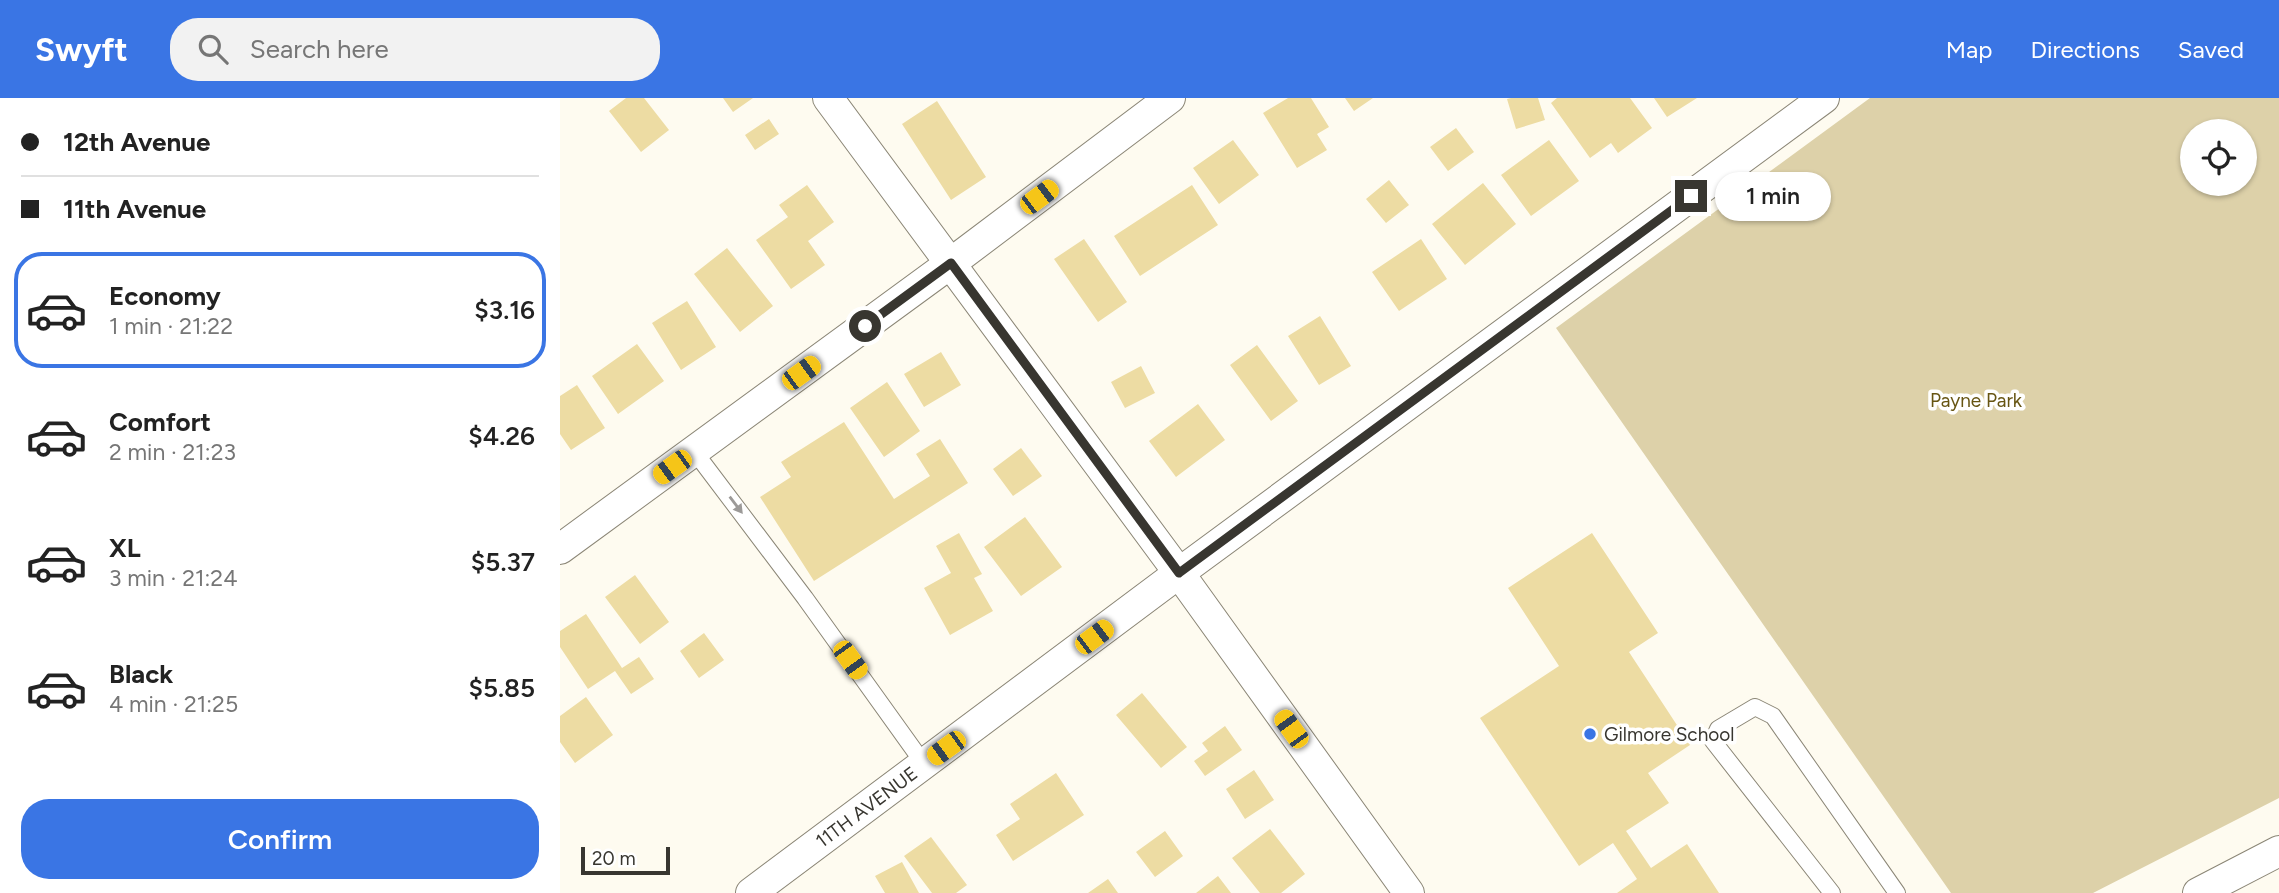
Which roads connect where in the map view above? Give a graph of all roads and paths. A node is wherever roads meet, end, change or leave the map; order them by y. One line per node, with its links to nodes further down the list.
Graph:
1 (828, 98): 4 (street)
2 (1170, 98): 4 (street)
3 (1824, 98): 7 (street, 11TH AVENUE)
4 (951, 263): 5 (street); 7 (street)
5 (695, 451): 6 (street); 8 (lane, one-way to 8)
6 (560, 549)
7 (1179, 573): 8 (street, 11TH AVENUE); 10 (street)
8 (924, 764): 11 (street, 11TH AVENUE)
9 (2279, 851): 14 (street)
10 (1400, 890)
11 (751, 893)
12 (1832, 893): 13 (lane)
13 (1897, 893)
14 (2199, 893)

